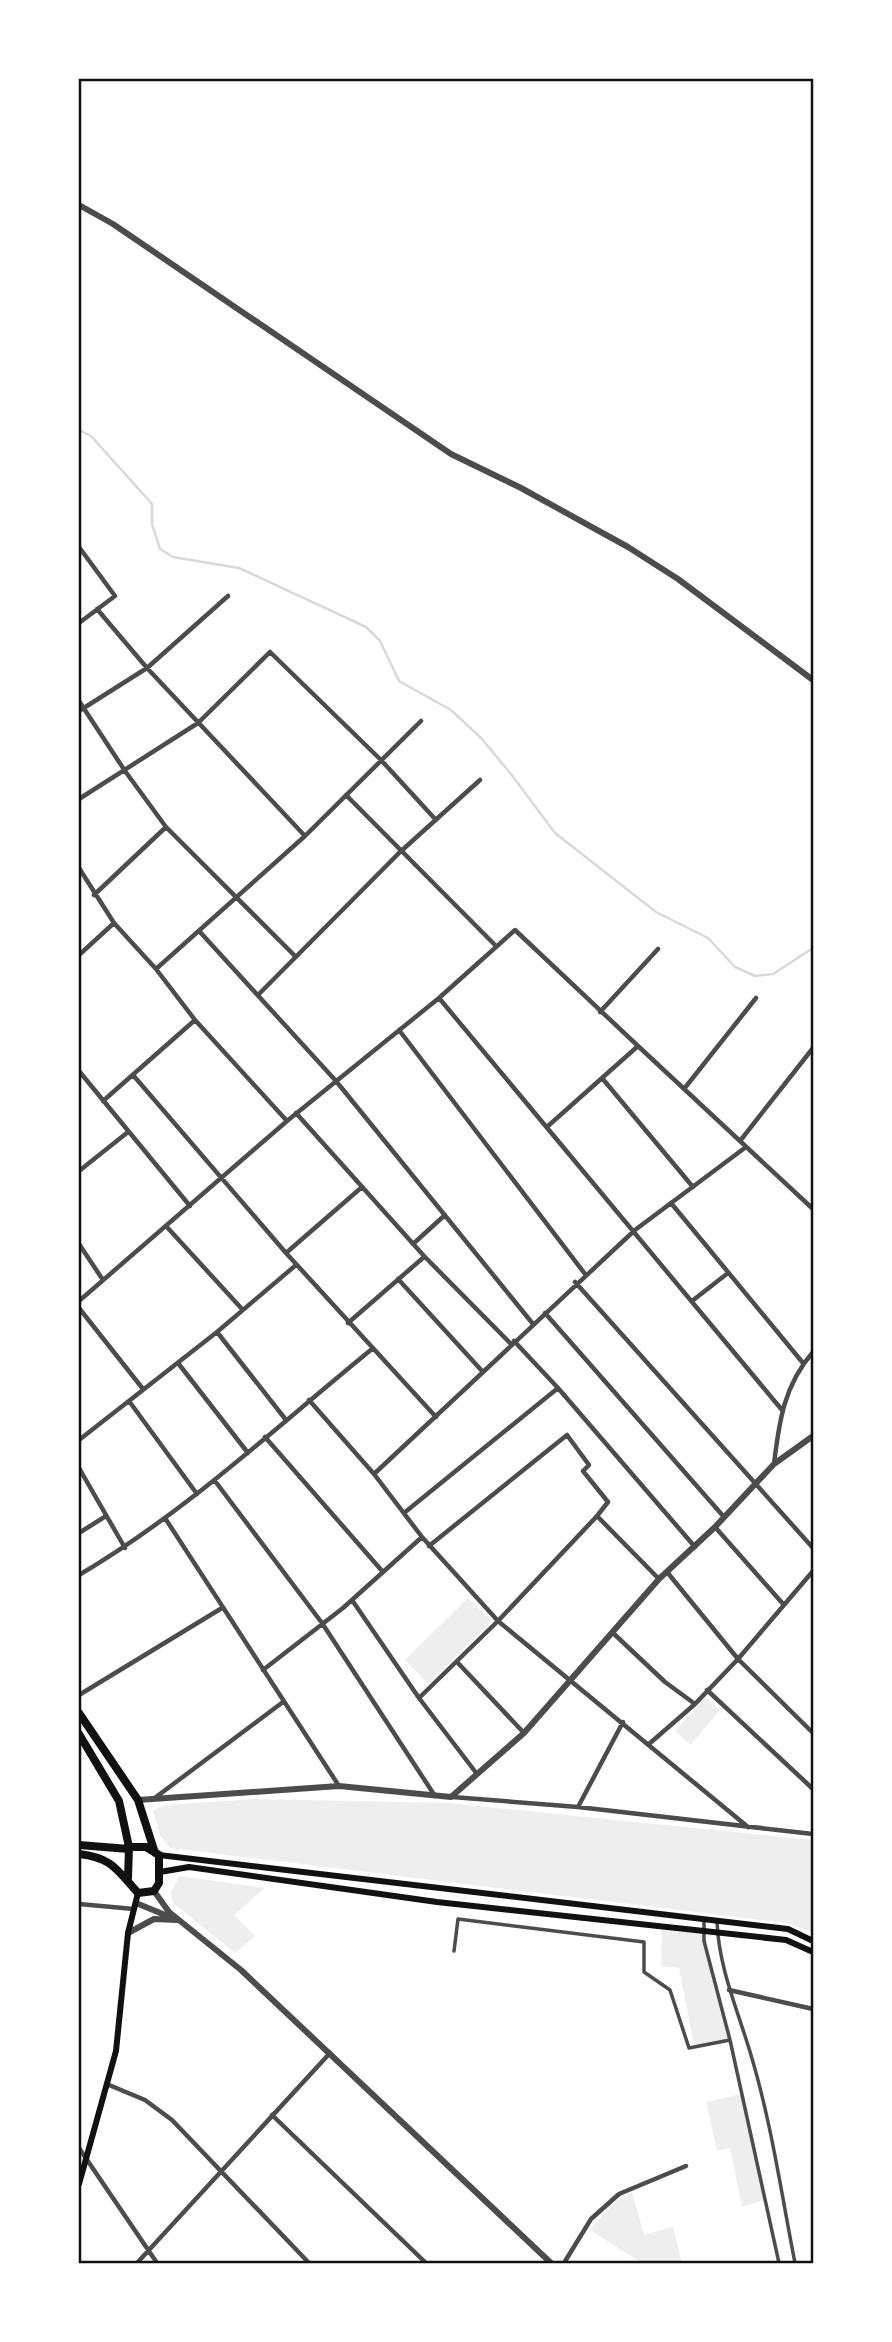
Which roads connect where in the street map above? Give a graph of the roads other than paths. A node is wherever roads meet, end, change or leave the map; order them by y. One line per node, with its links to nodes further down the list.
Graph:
1 (79, 205): 7 (street)
2 (79, 547): 4 (street)
3 (228, 596): 6 (street)
4 (97, 609): 5 (street); 6 (street)
5 (79, 623)
6 (146, 668): 9 (street); 11 (street)
7 (813, 680)
8 (79, 701): 9 (street)
9 (81, 709): 13 (street)
10 (421, 721): 12 (street)
11 (198, 723): 12 (street); 13 (street); 19 (street)
12 (381, 760): 15 (street); 17 (street)
13 (125, 771): 16 (street); 18 (street)
14 (480, 780): 17 (street)
15 (346, 795): 19 (street); 20 (street)
16 (79, 799)
17 (436, 820): 20 (street)
18 (166, 827): 22 (street); 23 (street)
19 (305, 836): 23 (street)
20 (400, 852): 26 (street); 29 (street)
21 (79, 868): 22 (street)
22 (94, 895): 24 (street)
23 (238, 898): 25 (street); 29 (street)
24 (114, 923): 28 (street); 30 (street)
25 (200, 932): 30 (street); 31 (street)
26 (495, 945): 32 (street); 34 (street)
27 (658, 949): 34 (street)
28 (79, 955)
29 (296, 957): 31 (street)
30 (156, 970): 35 (street)
31 (258, 995): 42 (street)
32 (439, 998): 36 (street); 47 (street)
33 (756, 998): 43 (street)
34 (600, 1012): 37 (street)
35 (195, 1020): 40 (street); 46 (street)
36 (399, 1030): 42 (street); 67 (street)
37 (638, 1046): 41 (street); 43 (street)
38 (813, 1048): 49 (street)
39 (79, 1071): 44 (street)
40 (133, 1075): 44 (street); 52 (street)
41 (602, 1078): 47 (street); 54 (street)
42 (337, 1081): 45 (street); 58 (street)
43 (684, 1089): 49 (street)
44 (103, 1101): 48 (street)
45 (296, 1113): 46 (street); 53 (street)
46 (287, 1121): 52 (street)
47 (548, 1126): 60 (street)
48 (128, 1132): 51 (street); 56 (street)
49 (740, 1141): 50 (street)
50 (746, 1147): 54 (street); 57 (street)
51 (79, 1171)
52 (222, 1178): 56 (street); 63 (street)
53 (362, 1186): 62 (street); 63 (street)
54 (693, 1186): 55 (street)
55 (671, 1203): 60 (street); 66 (street)
56 (190, 1206): 59 (street)
57 (813, 1209)
58 (445, 1215): 62 (street); 77 (street)
59 (166, 1226): 69 (street); 74 (street)
60 (635, 1230): 67 (street); 72 (street)
61 (79, 1244): 69 (street)
62 (413, 1244): 64 (street)
63 (286, 1254): 65 (street)
64 (424, 1256): 68 (street); 79 (street)
65 (296, 1265): 74 (street); 76 (street)
66 (728, 1273): 72 (street); 83 (street)
67 (585, 1274): 70 (street)
68 (398, 1279): 76 (street); 84 (street)
69 (103, 1280): 71 (street)
70 (575, 1282): 75 (street); 100 (street)
71 (79, 1301)
72 (692, 1301): 89 (street)
73 (79, 1308): 86 (street)
74 (242, 1309): 78 (street)
75 (545, 1313): 77 (street); 106 (street)
76 (348, 1323): 80 (street)
77 (533, 1324): 79 (street)
78 (217, 1332): 82 (street); 91 (street)
79 (512, 1343): 84 (street); 85 (street)
80 (372, 1349): 87 (street); 90 (street)
81 (813, 1352): 83 (street)
82 (178, 1363): 86 (street); 95 (street)
83 (803, 1363): 89 (street)
84 (483, 1372): 90 (street)
85 (558, 1388): 102 (street); 111 (street)
86 (143, 1389): 88 (street)
87 (309, 1400): 91 (street); 98 (street)
88 (129, 1401): 94 (street); 101 (street)
89 (782, 1410): 96 (street)
90 (436, 1417): 98 (street)
91 (286, 1420): 93 (street)
92 (813, 1436): 96 (street)
93 (265, 1437): 95 (street); 115 (street)
94 (79, 1440)
95 (248, 1453): 99 (street)
96 (774, 1464): 100 (street)
97 (79, 1468): 103 (street)
98 (374, 1474): 102 (street)
99 (215, 1481): 101 (street); 123 (street)
100 (755, 1483): 106 (street); 113 (street)
101 (197, 1494): 105 (street)
102 (404, 1513): 109 (street)
103 (106, 1516): 108 (street); 112 (street)
104 (597, 1516): 110 (street); 118 (street); 122 (street)
105 (165, 1518): 112 (street); 121 (street)
106 (725, 1518): 107 (street)
107 (715, 1527): 111 (street); 120 (street)
108 (79, 1533)
109 (422, 1537): 110 (street); 115 (street)
110 (428, 1546): 122 (street)
111 (695, 1547): 116 (street)
112 (125, 1548): 117 (street)
113 (813, 1548)
114 (813, 1571): 120 (street)
115 (383, 1572): 119 (street)
116 (667, 1572): 118 (street); 125 (street)
117 (79, 1575)
118 (659, 1579): 124 (street)
119 (352, 1600): 123 (street); 131 (street)
120 (784, 1605): 125 (street)
121 (222, 1608): 127 (street); 130 (street)
122 (498, 1621): 126 (street); 128 (street)
123 (322, 1623): 127 (street); 144 (street)
124 (612, 1632): 128 (street); 133 (street)
125 (738, 1658): 129 (street); 137 (street)
126 (458, 1663): 131 (street); 136 (street)
127 (262, 1670): 132 (street)
128 (571, 1679): 135 (street); 136 (street)
129 (707, 1690): 133 (street); 143 (street)
130 (79, 1695)
131 (419, 1698): 141 (street)
132 (283, 1702): 142 (street); 147 (street)
133 (695, 1704): 139 (street)
134 (79, 1713): 146 (highway)
135 (623, 1722): 139 (street); 148 (street)
136 (524, 1732): 141 (street)
137 (813, 1733)
138 (79, 1734): 140 (highway)
139 (649, 1744): 149 (street)
140 (84, 1750): 150 (highway)
141 (477, 1774): 145 (street)
142 (339, 1786): 144 (street); 147 (street)
143 (813, 1789)
144 (435, 1796): 145 (street)
145 (452, 1797): 148 (street)
146 (138, 1800): 147 (street); 156 (highway)
147 (152, 1800)
148 (578, 1807): 149 (street)
149 (748, 1827): 151 (street)
150 (126, 1832): 153 (highway); 154 (highway)
151 (813, 1834)
152 (79, 1845): 154 (highway)
153 (129, 1848): 154 (highway); 156 (highway); 158 (highway)
154 (116, 1849)
155 (79, 1854): 158 (highway)
156 (157, 1854): 157 (highway); 164 (main road)
157 (160, 1872): 159 (highway); 166 (main road)
158 (128, 1878): 160 (highway)
159 (154, 1891): 160 (highway); 163 (street)
160 (138, 1893): 162 (main road)
161 (79, 1905): 162 (street)
162 (135, 1906): 163 (street); 167 (main road)
163 (178, 1920): 167 (street); 175 (street)
164 (704, 1920): 165 (main road); 166 (street)
165 (717, 1921): 168 (street); 169 (main road)
166 (704, 1932): 168 (main road); 174 (street)
167 (128, 1933): 176 (main road)
168 (717, 1934): 171 (main road); 172 (street)
169 (813, 1941)
170 (454, 1951): 174 (street)
171 (813, 1952)
172 (729, 1990): 173 (street); 191 (street)
173 (813, 2009)
174 (730, 2040): 190 (street)
175 (330, 2052): 177 (street); 188 (street)
176 (109, 2085): 179 (main road); 181 (street)
177 (272, 2115): 181 (street); 187 (street)
178 (79, 2148): 179 (street)
179 (86, 2159): 182 (main road); 183 (street)
180 (686, 2166): 189 (street)
181 (221, 2172): 183 (street); 186 (street)
182 (79, 2184)
183 (147, 2253): 184 (street); 185 (street)
184 (137, 2263)
185 (157, 2263)
186 (309, 2263)
187 (426, 2263)
188 (551, 2263)
189 (564, 2263)
190 (779, 2263)
191 (795, 2263)

